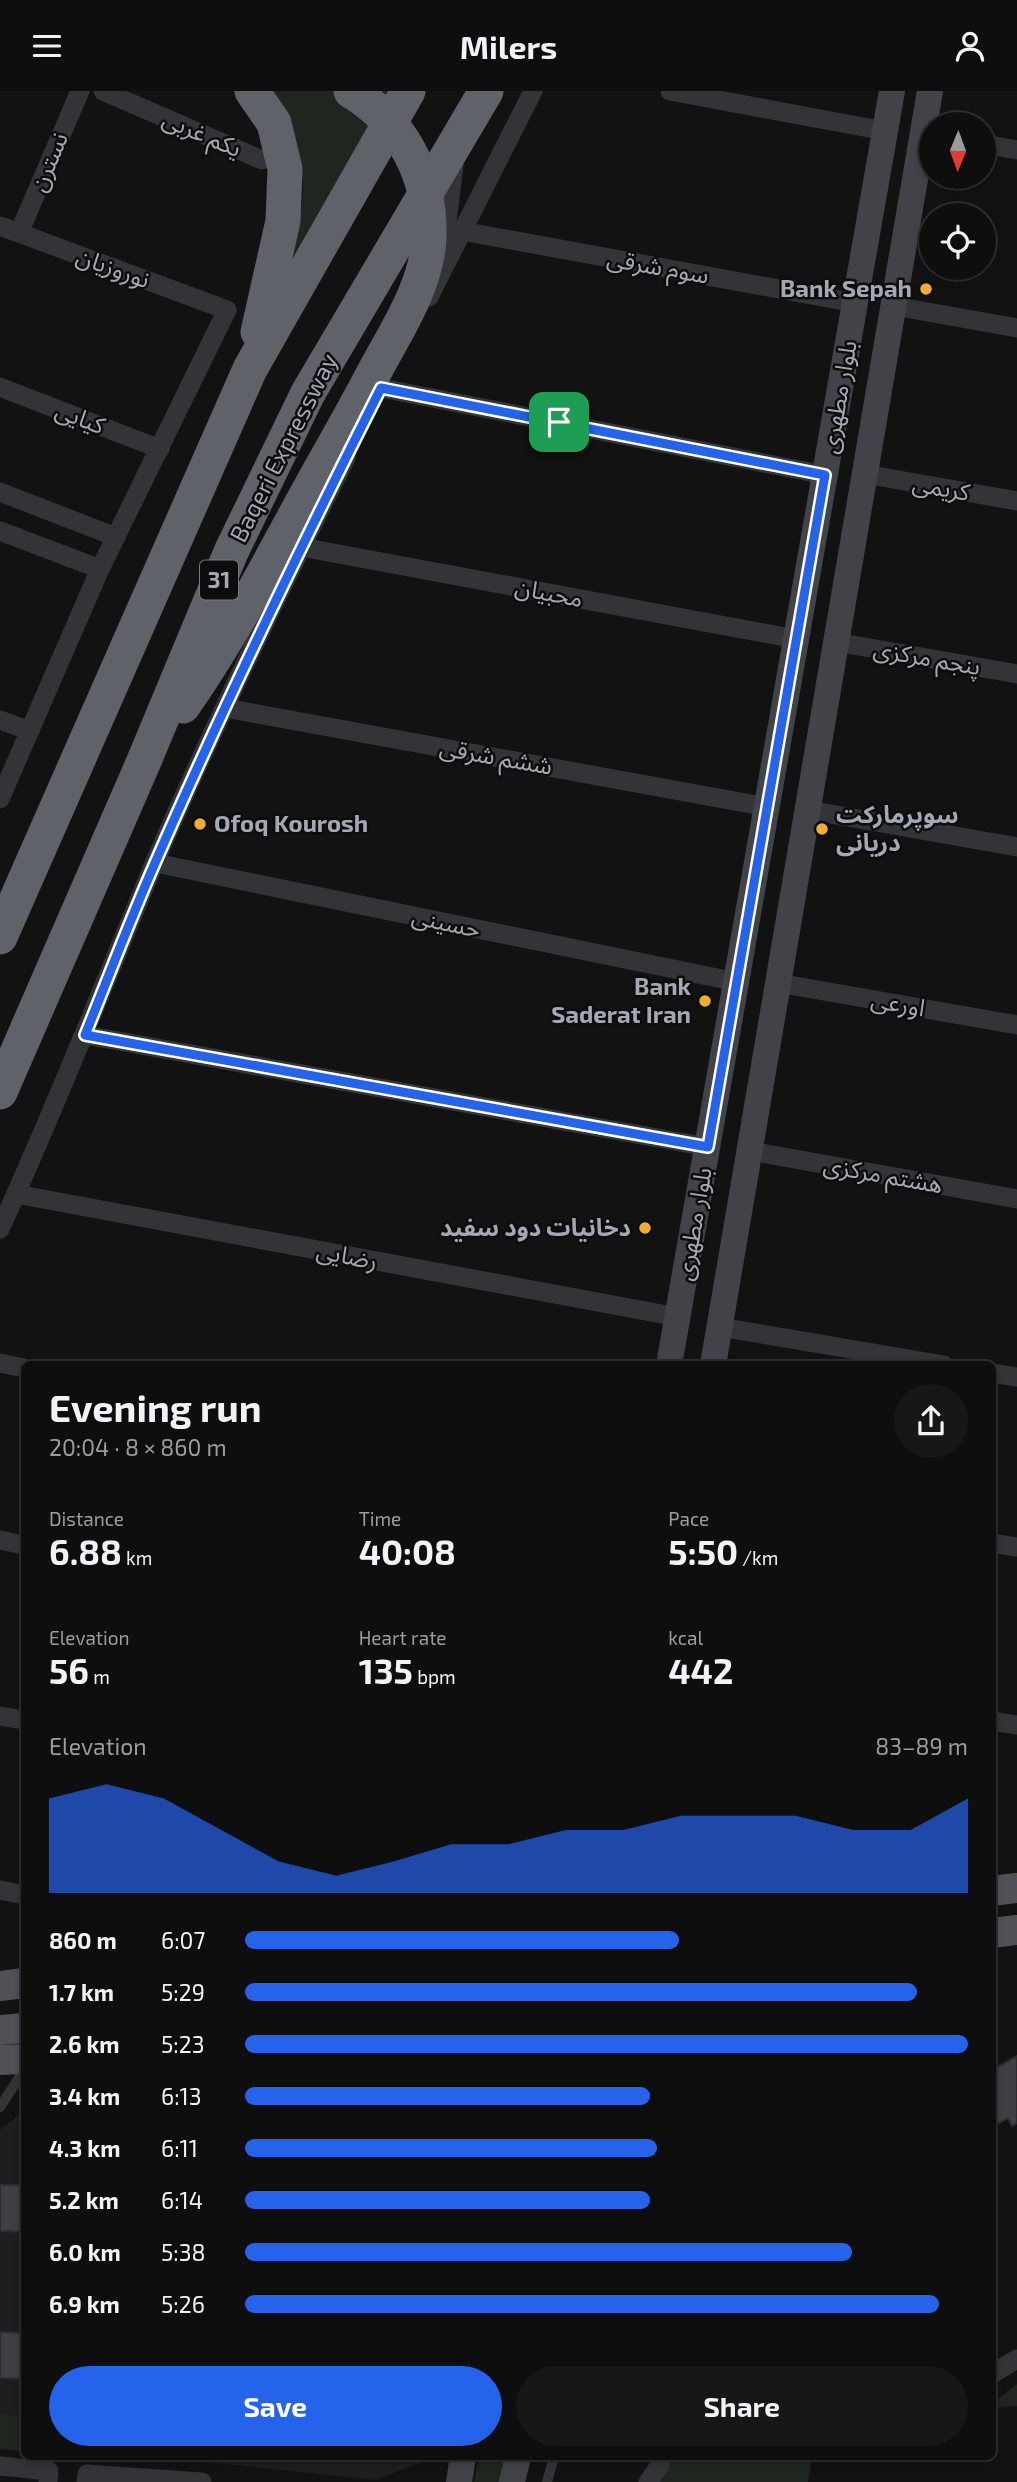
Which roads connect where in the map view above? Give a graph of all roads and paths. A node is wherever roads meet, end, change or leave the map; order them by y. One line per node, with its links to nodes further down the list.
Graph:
1 (80, 91): 20 (street, نسترن)
2 (103, 91): 16 (street, یکم غربی)
3 (252, 91): 25 (highway)
4 (351, 91): 43 (highway)
5 (408, 91): 25 (highway, 31)
6 (486, 91): 13 (highway, Baqeri Expressway / 31)
7 (533, 91): 19 (street)
8 (670, 91): 12 (street)
9 (892, 91): 12 (main road, بلوار مطهری)
10 (930, 91): 11 (main road, بلوار مطهری)
11 (929, 112)
12 (885, 131): 22 (main road, بلوار مطهری)
13 (457, 140): 21 (street); 43 (highway, Baqeri Expressway / 31)
14 (996, 146): 15 (street)
15 (1017, 150)
16 (262, 160)
17 (919, 176): 23 (main road, بلوار مطهری)
18 (0, 226): 20 (street, نوروزیان)
19 (462, 231): 21 (street); 22 (street, سوم شرقی)
20 (19, 233): 28 (street, نوروزیان)
21 (441, 274): 27 (street)
22 (855, 303): 30 (main road, بلوار مطهری)
23 (894, 306): 24 (street); 29 (main road, بلوار مطهری)
24 (1017, 328)
25 (250, 369): 49 (highway, 31)
26 (0, 387): 28 (street, کیایی)
27 (381, 388): 30 (street); 35 (street)
28 (160, 449): 34 (street)
29 (865, 474): 32 (street, کریمی); 38 (main road, بلوار مطهری)
30 (825, 475): 37 (main road, بلوار مطهری)
31 (0, 492): 34 (street)
32 (1017, 501)
33 (0, 531): 36 (street)
34 (116, 537): 36 (street)
35 (301, 547): 37 (street, محبیان); 40 (street)
36 (100, 569): 42 (street)
37 (796, 639): 45 (main road, بلوار مطهری)
38 (836, 642): 39 (street, پنجم مرکزی); 46 (main road, بلوار مطهری)
39 (1017, 674)
40 (225, 708): 45 (street, ششم شرقی); 48 (street)
41 (0, 720): 42 (street)
42 (30, 731): 44 (street)
43 (145, 761): 54 (highway, Baqeri Expressway / 31)
44 (0, 799)
45 (767, 807): 50 (main road, بلوار مطهری)
46 (808, 810): 47 (street); 51 (main road, بلوار مطهری)
47 (1017, 847)
48 (155, 863): 50 (street, حسینی); 53 (street)
49 (0, 937)
50 (737, 982): 55 (main road, بلوار مطهری)
51 (778, 983): 52 (street, اورعی); 56 (main road, بلوار مطهری)
52 (1017, 1025)
53 (85, 1035): 55 (street); 57 (street)
54 (0, 1092)
55 (708, 1147): 60 (main road, بلوار مطهری)
56 (750, 1151): 58 (street, هشتم مرکزی); 61 (main road, بلوار مطهری)
57 (16, 1194): 59 (street); 60 (street, رضایی)
58 (1017, 1199)
59 (0, 1229)
60 (678, 1317): 62 (main road, بلوار مطهری)
61 (720, 1327): 63 (main road, بلوار مطهری); 64 (street)
62 (670, 1361)
63 (714, 1361)
64 (920, 1361)
65 (0, 1363): 66 (street)
66 (21, 1367)
67 (996, 1374): 68 (street)
68 (1017, 1377)
69 (0, 1540): 70 (street)
70 (21, 1544)
71 (996, 1544): 72 (street)
72 (1017, 1547)
73 (0, 1716): 74 (street)
74 (21, 1720)
75 (996, 1722): 76 (street)
76 (1017, 1725)
77 (1017, 1888): 79 (main road)
78 (0, 1890): 80 (street)
79 (996, 1891)
80 (21, 1894)
81 (1017, 1930): 82 (main road)
82 (996, 1933)
83 (21, 1983): 84 (main road)
84 (0, 1986)
85 (21, 2004): 86 (main road)
86 (0, 2007)
87 (21, 2028): 88 (main road)
88 (0, 2030)
89 (21, 2059): 90 (main road)
90 (0, 2060)
91 (21, 2074): 92 (lane)
92 (1, 2103)
93 (1017, 2359): 94 (street)
94 (996, 2372)
95 (462, 2460): 103 (main road)
96 (518, 2460): 104 (main road)
97 (553, 2460): 105 (lane)
98 (661, 2460): 106 (street)
99 (0, 2466): 101 (street)
100 (86, 2478): 102 (street)
101 (48, 2482)
102 (202, 2482)
103 (458, 2482)
104 (512, 2482)
105 (547, 2482)
106 (648, 2482)

